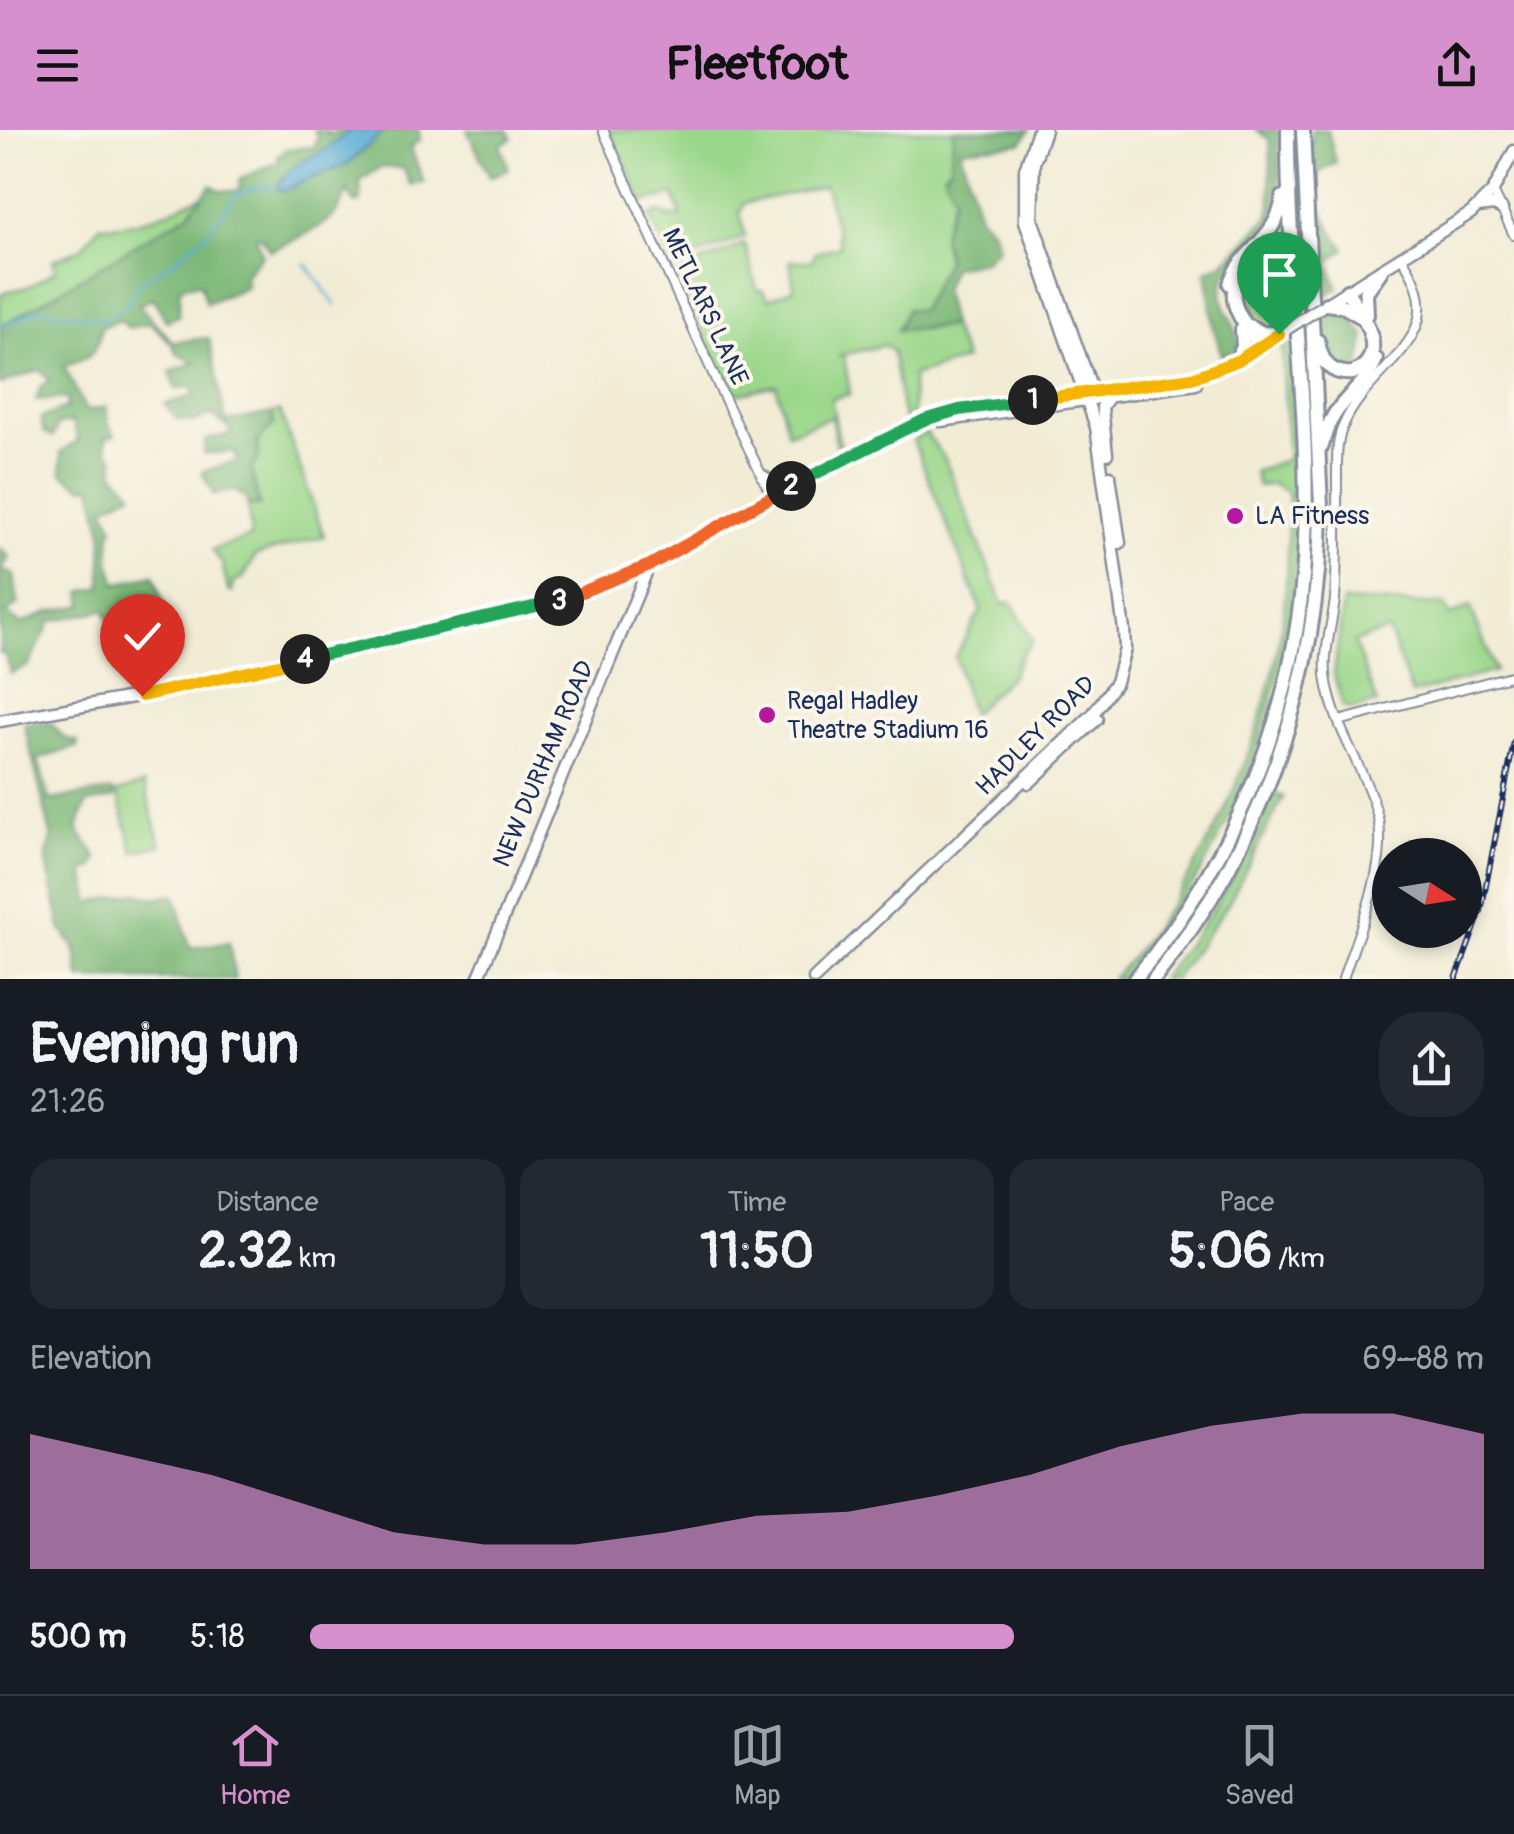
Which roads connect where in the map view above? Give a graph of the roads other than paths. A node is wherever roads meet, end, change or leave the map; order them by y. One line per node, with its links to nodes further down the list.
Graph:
1 (603, 130): 26 (street, METLARS LANE)
2 (1041, 130): 22 (main road)
3 (1288, 130): 6 (highway)
4 (1303, 130): 13 (highway)
5 (1514, 151): 7 (main road)
6 (1288, 168): 17 (highway); 21 (highway)
7 (1494, 191): 8 (main road); 9 (street)
8 (1478, 208): 9 (main road); 11 (main road)
9 (1502, 209): 10 (street)
10 (1514, 235)
11 (1401, 257): 12 (main road); 35 (street)
12 (1381, 271): 14 (main road); 16 (highway)
13 (1309, 286): 16 (highway); 25 (highway)
14 (1349, 290): 15 (main road); 16 (highway)
15 (1324, 305): 16 (highway); 18 (main road, bridge)
16 (1365, 316): 25 (highway)
17 (1242, 326): 18 (highway); 19 (highway); 20 (highway); 21 (highway)
18 (1280, 333): 19 (main road)
19 (1257, 348): 20 (main road)
20 (1238, 360): 22 (main road); 23 (main road)
21 (1298, 361): 39 (highway)
22 (1090, 396): 23 (main road); 24 (main road, HADLEY ROAD); 27 (main road); 28 (main road); 33 (main road, HADLEY ROAD)
23 (1109, 397): 24 (main road, HADLEY ROAD)
24 (1104, 430): 33 (main road, HADLEY ROAD)
25 (1319, 464): 40 (highway)
26 (763, 476): 27 (main road); 28 (street, METLARS LANE)
27 (794, 484): 28 (main road)
28 (773, 499): 29 (main road)
29 (650, 565): 30 (main road); 31 (main road, NEW DURHAM ROAD)
30 (630, 574): 31 (main road); 34 (main road)
31 (640, 587): 36 (main road, NEW DURHAM ROAD)
32 (1514, 676): 35 (street)
33 (1095, 716): 37 (main road, HADLEY ROAD); 38 (main road, HADLEY ROAD)
34 (0, 721)
35 (1339, 721): 41 (street)
36 (478, 979)
37 (814, 979)
38 (822, 979)
39 (1134, 979)
40 (1154, 979)
41 (1343, 979)

